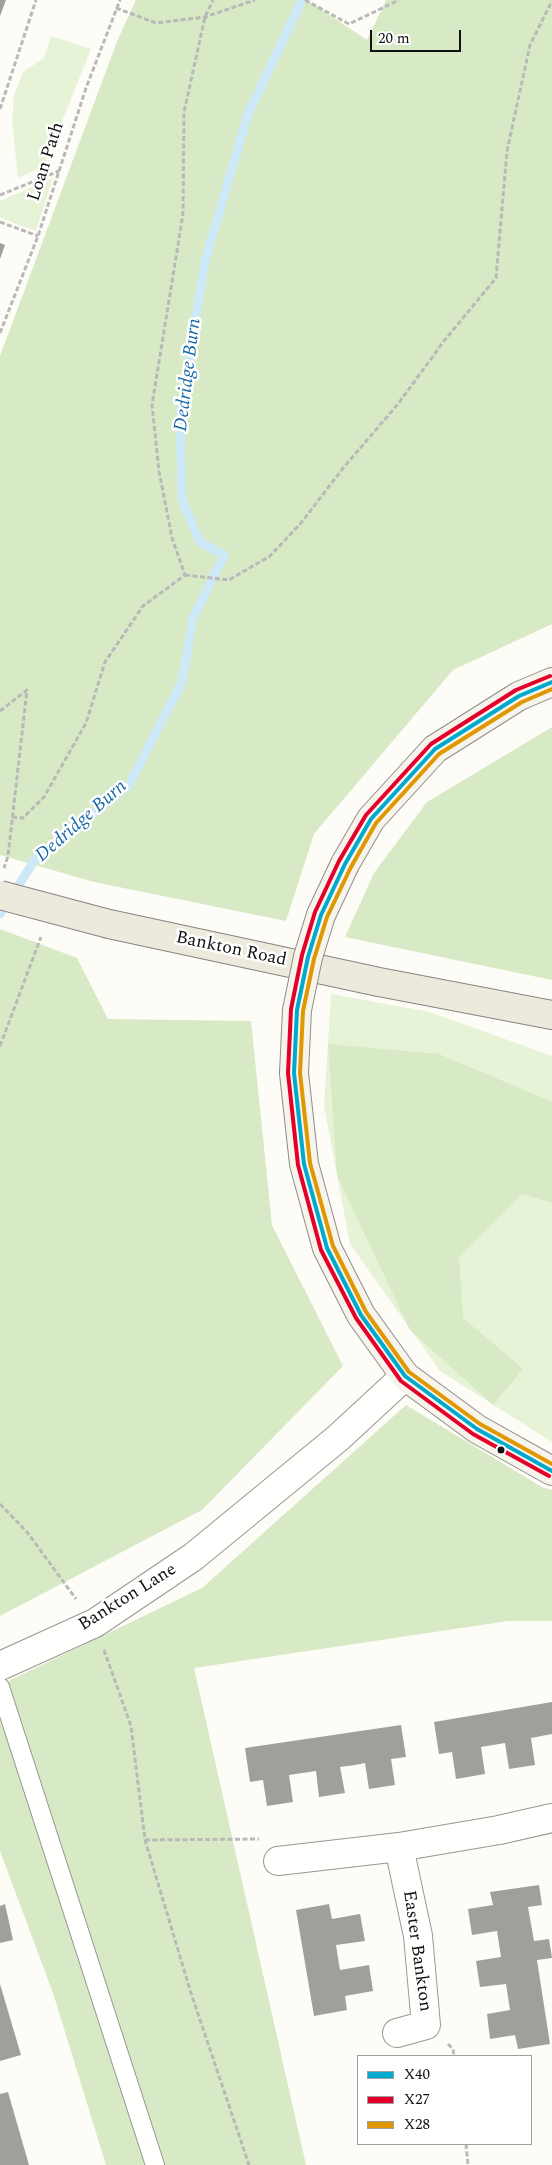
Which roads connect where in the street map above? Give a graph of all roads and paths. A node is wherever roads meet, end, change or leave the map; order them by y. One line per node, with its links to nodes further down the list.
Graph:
1 (36, 0): 10 (path)
2 (120, 0): 8 (path, Loan Path)
3 (213, 0): 9 (path)
4 (255, 0): 9 (path)
5 (305, 0): 6 (path)
6 (399, 0)
7 (552, 1): 16 (path)
8 (116, 8): 9 (path); 11 (path, Loan Path)
9 (205, 17): 16 (path)
10 (0, 110)
11 (59, 170): 12 (path); 14 (path, Loan Path)
12 (0, 195)
13 (0, 222): 14 (path)
14 (38, 236): 15 (path, Loan Path)
15 (0, 333)
16 (185, 575): 19 (path)
17 (552, 682): 27 (street, bridge)
18 (0, 712): 19 (path)
19 (12, 817): 20 (path)
20 (8, 856)
21 (0, 895): 23 (main road, Bankton Road, bridge)
22 (41, 937): 26 (path)
23 (479, 1002): 24 (main road, Bankton Road); 25 (main road)
24 (544, 1012)
25 (552, 1030)
26 (0, 1046)
27 (405, 1376): 28 (street); 30 (street, Bankton Lane)
28 (552, 1470)
29 (0, 1504): 30 (path)
30 (94, 1623): 31 (street, Bankton Lane); 34 (path)
31 (0, 1666)
32 (0, 1688): 39 (lane)
33 (552, 1818): 35 (street)
34 (145, 1840): 36 (path); 40 (path)
35 (399, 1847): 36 (street); 37 (street, Easter Bankton)
36 (278, 1861)
37 (397, 2033)
38 (466, 2145): 41 (path)
39 (155, 2165)
40 (248, 2165)
41 (468, 2165)

